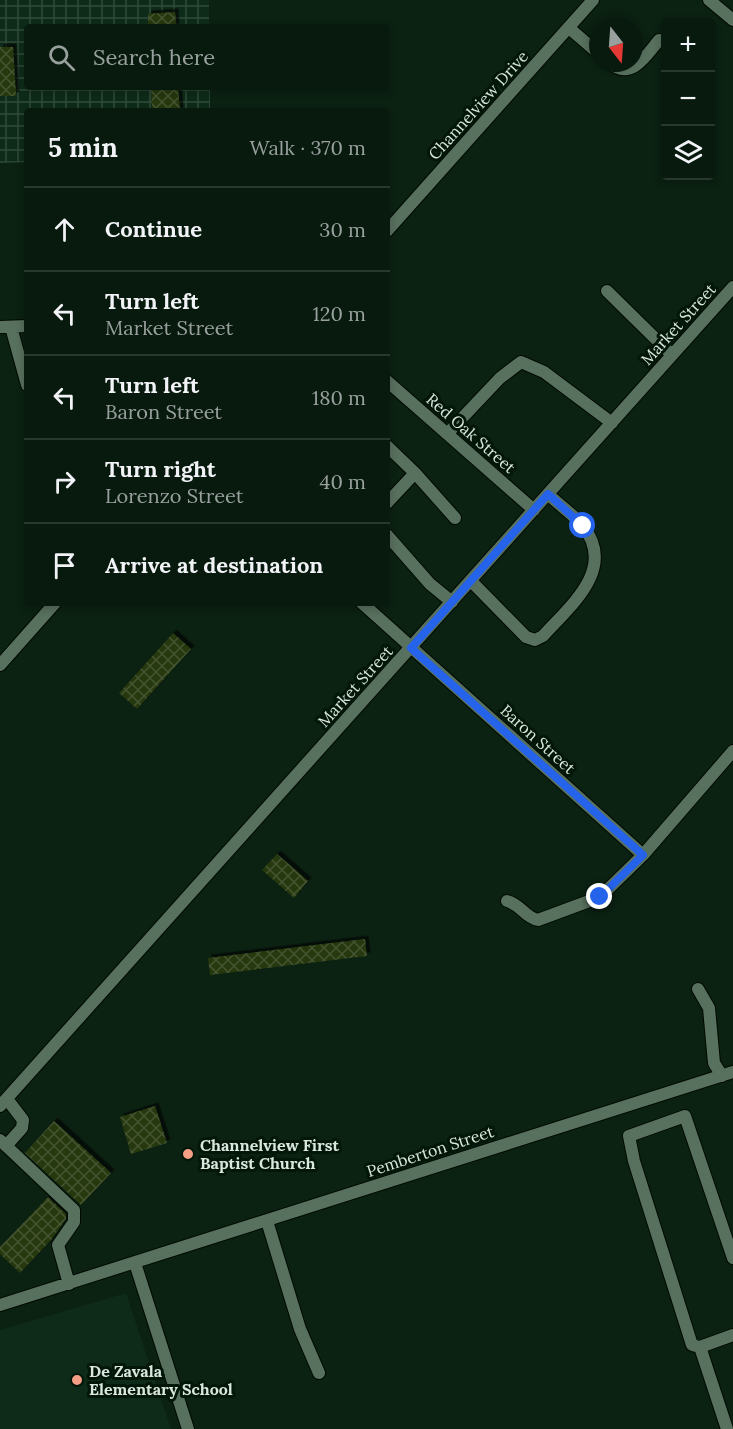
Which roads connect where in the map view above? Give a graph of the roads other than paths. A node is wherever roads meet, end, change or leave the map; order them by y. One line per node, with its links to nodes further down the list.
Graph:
1 (593, 0): 4 (street, Channelview Drive)
2 (709, 0): 3 (street)
3 (733, 20)
4 (569, 28): 6 (street); 8 (street, Channelview Drive)
5 (659, 40): 7 (street)
6 (589, 45)
7 (643, 59)
8 (390, 228)
9 (733, 287): 13 (street, Market Street)
10 (607, 291): 13 (street)
11 (24, 326): 12 (street)
12 (6, 327): 14 (street)
13 (672, 355): 16 (street, Market Street)
14 (24, 377)
15 (390, 384): 17 (street, Red Oak Street)
16 (612, 423): 17 (street); 20 (street, Market Street)
17 (447, 434): 22 (street, Red Oak Street)
18 (390, 449): 19 (street)
19 (415, 473): 21 (street); 23 (street)
20 (548, 494): 22 (street, Market Street); 25 (street)
21 (390, 500)
22 (534, 510): 25 (street, Market Street)
23 (455, 518)
24 (390, 538): 26 (street)
25 (471, 581): 26 (street, Market Street)
26 (452, 602): 29 (street, Market Street)
27 (53, 606): 30 (street)
28 (365, 606): 29 (street, Baron Street)
29 (411, 648): 32 (street, Baron Street); 36 (street, Market Street)
30 (0, 665)
31 (733, 751): 32 (street)
32 (643, 855): 33 (street)
33 (507, 901)
34 (698, 989): 35 (street)
35 (728, 1074): 38 (street, Pemberton Street)
36 (3, 1102): 37 (street)
37 (3, 1143): 41 (street)
38 (267, 1221): 40 (street, Pemberton Street); 45 (street)
39 (733, 1258): 44 (street)
40 (135, 1263): 41 (street, Pemberton Street); 46 (street)
41 (69, 1284): 42 (street, Pemberton Street)
42 (0, 1305)
43 (733, 1335): 44 (street)
44 (700, 1347): 47 (street)
45 (319, 1373)
46 (188, 1429)
47 (727, 1429)

